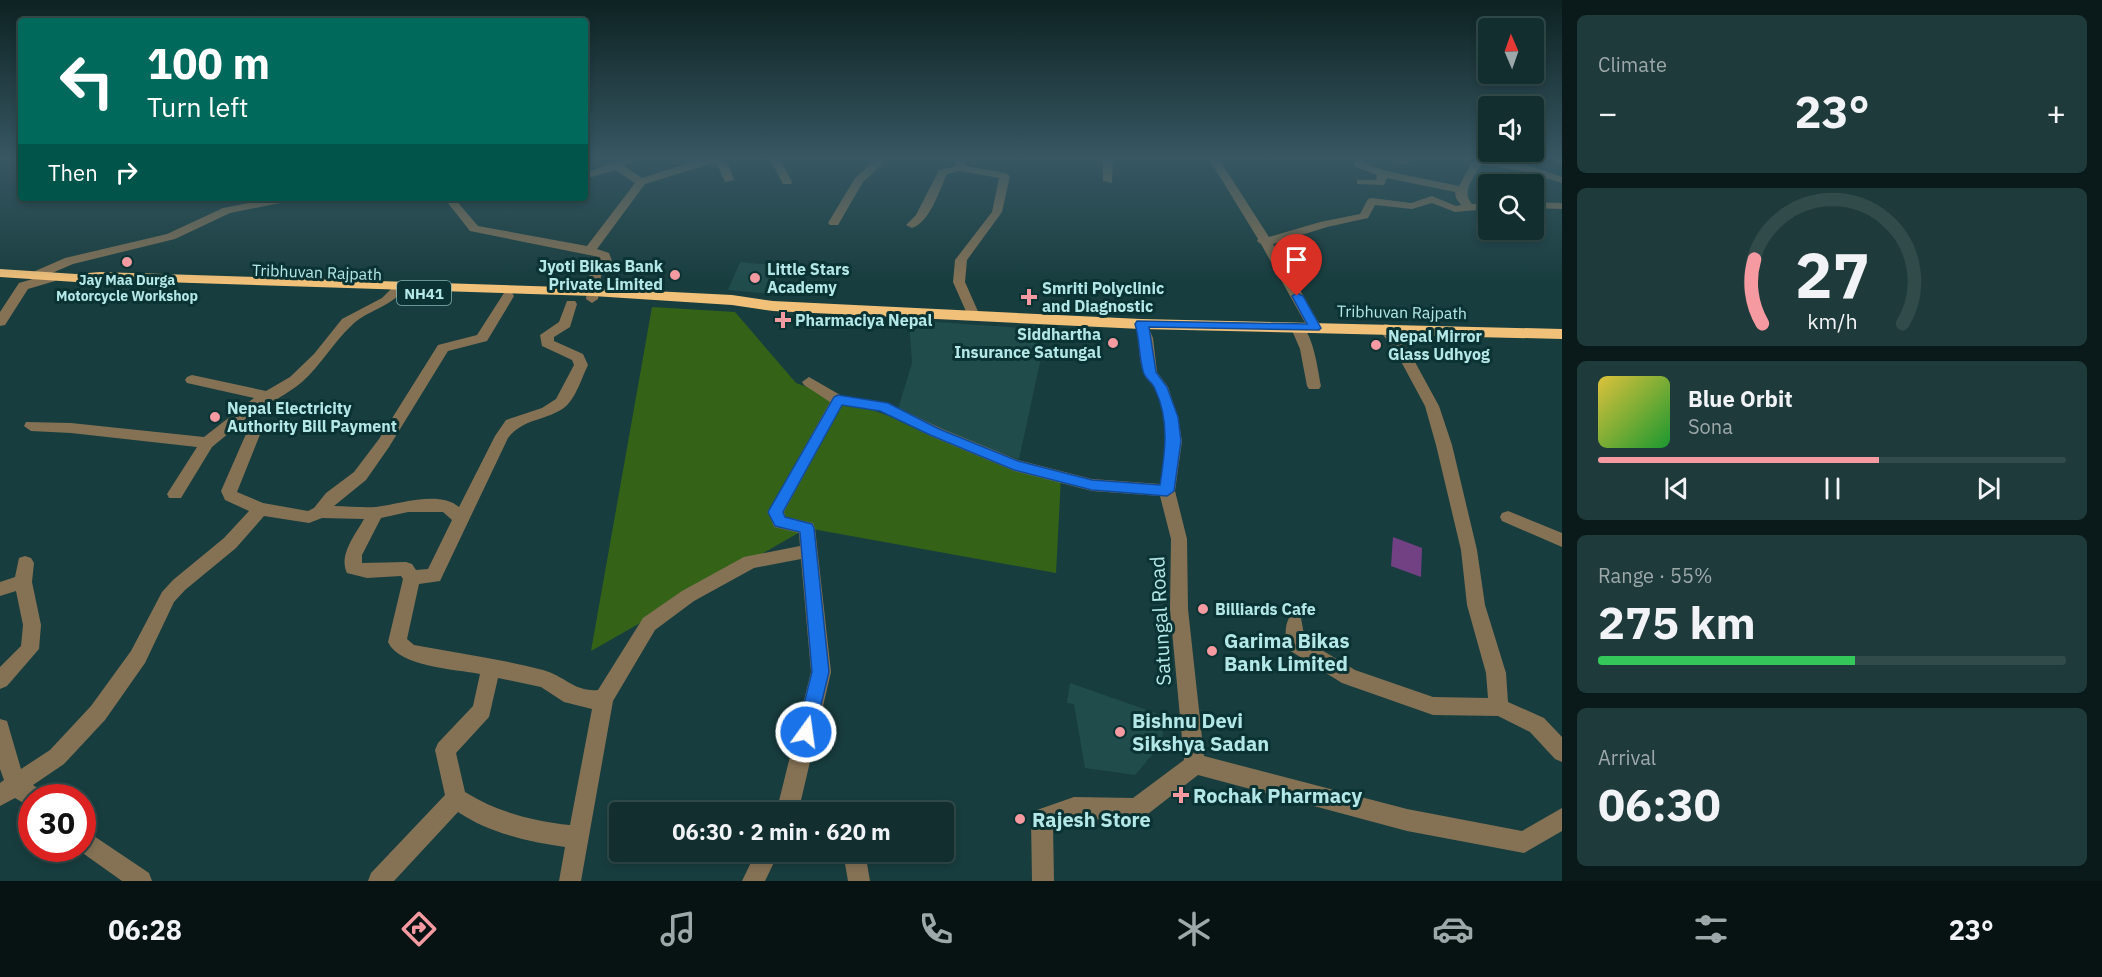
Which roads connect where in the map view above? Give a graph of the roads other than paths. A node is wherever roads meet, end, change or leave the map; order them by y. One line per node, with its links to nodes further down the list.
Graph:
1 (627, 200): 18 (street)
2 (848, 200): 15 (street)
3 (929, 200): 16 (street)
4 (1000, 200): 26 (street)
5 (1241, 200): 17 (street)
6 (1432, 200): 17 (street)
7 (1432, 200): 13 (street)
8 (1463, 200): 13 (street)
9 (274, 201): 20 (street)
10 (450, 201): 18 (street)
11 (1544, 205): 12 (street)
12 (1562, 206)
13 (1469, 207): 14 (street)
14 (1478, 207)
15 (834, 224)
16 (912, 225)
17 (1263, 241): 30 (street)
18 (590, 250): 23 (street)
19 (0, 273): 20 (highway, Tribhuvan Rajpath / NH41)
20 (37, 274): 21 (highway, Tribhuvan Rajpath / NH41)
21 (56, 276): 22 (highway, Tribhuvan Rajpath / NH41); 27 (street)
22 (398, 289): 23 (highway, Tribhuvan Rajpath / NH41); 24 (highway, Tribhuvan Rajpath / NH41); 36 (street)
23 (592, 295): 24 (highway, Tribhuvan Rajpath / NH41); 26 (highway, Tribhuvan Rajpath / NH41)
24 (508, 296): 44 (street)
25 (571, 304): 47 (street)
26 (974, 316): 28 (highway, Tribhuvan Rajpath / NH41)
27 (0, 322)
28 (1141, 324): 29 (highway, Tribhuvan Rajpath / NH41); 41 (street, Satungal Road)
29 (1298, 328): 30 (highway, Tribhuvan Rajpath / NH41); 35 (street)
30 (1315, 328): 31 (highway, Tribhuvan Rajpath / NH41)
31 (1385, 328): 32 (highway, Tribhuvan Rajpath / NH41); 56 (street)
32 (1562, 334)
33 (192, 380): 36 (street)
34 (809, 382): 37 (street)
35 (1314, 386)
36 (268, 396): 38 (street)
37 (838, 400): 41 (street); 49 (street)
38 (233, 421): 40 (street); 43 (street)
39 (31, 426): 40 (street)
40 (207, 443): 42 (street)
41 (1167, 491): 59 (street, Satungal Road)
42 (175, 494)
43 (260, 509): 44 (street); 60 (street)
44 (320, 512): 45 (street)
45 (376, 513): 47 (street); 50 (street)
46 (1508, 517): 48 (street)
47 (461, 518): 50 (street)
48 (1562, 540)
49 (808, 551): 55 (street); 62 (street)
50 (412, 578): 53 (street)
51 (0, 589): 54 (street)
52 (1295, 624): 56 (street)
53 (491, 668): 55 (street); 61 (street)
54 (0, 680)
55 (604, 699): 64 (street)
56 (1499, 707): 58 (street)
57 (0, 728): 60 (street)
58 (1562, 752)
59 (1195, 764): 63 (street); 73 (street)
60 (16, 792)
61 (456, 798): 64 (street); 69 (street)
62 (790, 802)
63 (1562, 819)
64 (578, 837): 70 (street)
65 (96, 849): 68 (street)
66 (763, 862): 71 (street)
67 (856, 862): 72 (street)
68 (141, 881)
69 (380, 881)
70 (570, 881)
71 (753, 881)
72 (859, 881)
73 (1043, 881)

